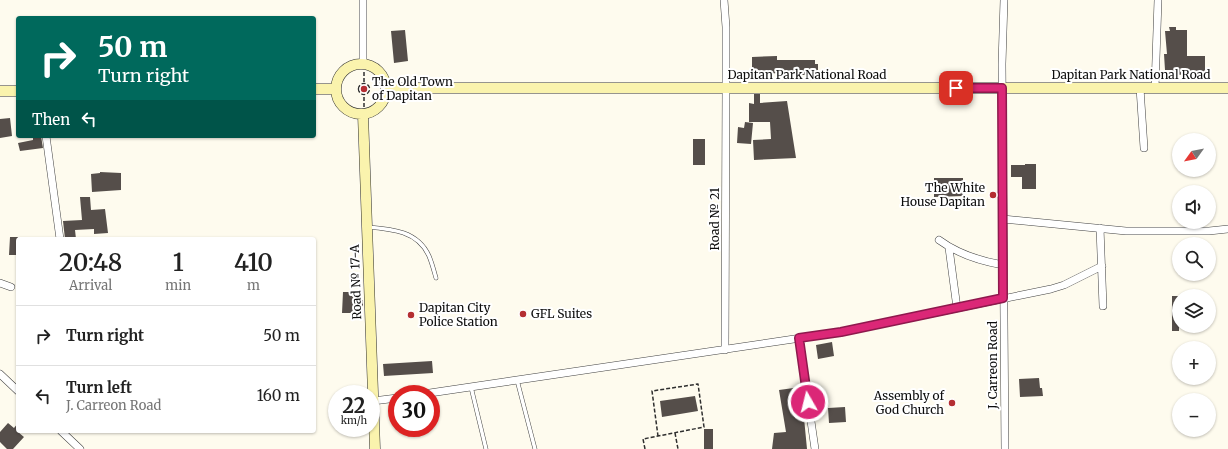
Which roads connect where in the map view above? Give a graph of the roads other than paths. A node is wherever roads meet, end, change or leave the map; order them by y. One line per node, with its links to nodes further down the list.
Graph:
1 (362, 0): 5 (street)
2 (724, 0): 7 (street, Road № 21)
3 (1004, 0): 8 (street, J. Carreon Road)
4 (1158, 0): 10 (street)
5 (364, 64): 6 (main road); 13 (main road)
6 (386, 88): 7 (main road, Dapitan Park National Road); 16 (main road)
7 (726, 88): 8 (main road, Dapitan Park National Road); 35 (street, Road № 21)
8 (1002, 88): 9 (main road, Dapitan Park National Road); 19 (street, J. Carreon Road)
9 (1140, 88): 10 (main road, Dapitan Park National Road); 18 (street)
10 (1155, 88): 11 (main road, Dapitan Park National Road)
11 (1228, 88)
12 (316, 89): 13 (main road)
13 (336, 89): 16 (main road)
14 (0, 91): 15 (main road)
15 (16, 91)
16 (363, 115): 20 (main road, Road № 17-A)
17 (46, 138): 23 (street)
18 (1144, 148)
19 (1003, 219): 21 (street); 26 (street, J. Carreon Road)
20 (367, 227): 28 (lane); 38 (main road, Road № 17-A)
21 (1100, 228): 22 (street); 27 (street)
22 (1228, 229)
23 (60, 237)
24 (939, 240): 25 (street)
25 (949, 248): 26 (street); 33 (street)
26 (1003, 264): 31 (street, J. Carreon Road)
27 (1102, 266): 31 (street); 32 (street)
28 (436, 278)
29 (0, 283): 30 (street)
30 (11, 287)
31 (1003, 298): 33 (street); 49 (street, J. Carreon Road)
32 (1103, 306)
33 (957, 308): 34 (street)
34 (799, 338): 35 (street); 48 (street)
35 (725, 350): 37 (street)
36 (2, 377): 40 (street)
37 (517, 380): 39 (street); 47 (lane)
38 (372, 385)
39 (471, 387): 41 (street); 46 (lane)
40 (16, 389)
41 (440, 392)
42 (63, 433): 44 (street)
43 (374, 437): 45 (main road, Road № 17-A)
44 (80, 449)
45 (375, 449)
46 (486, 449)
47 (535, 449)
48 (815, 449)
49 (1004, 449)

